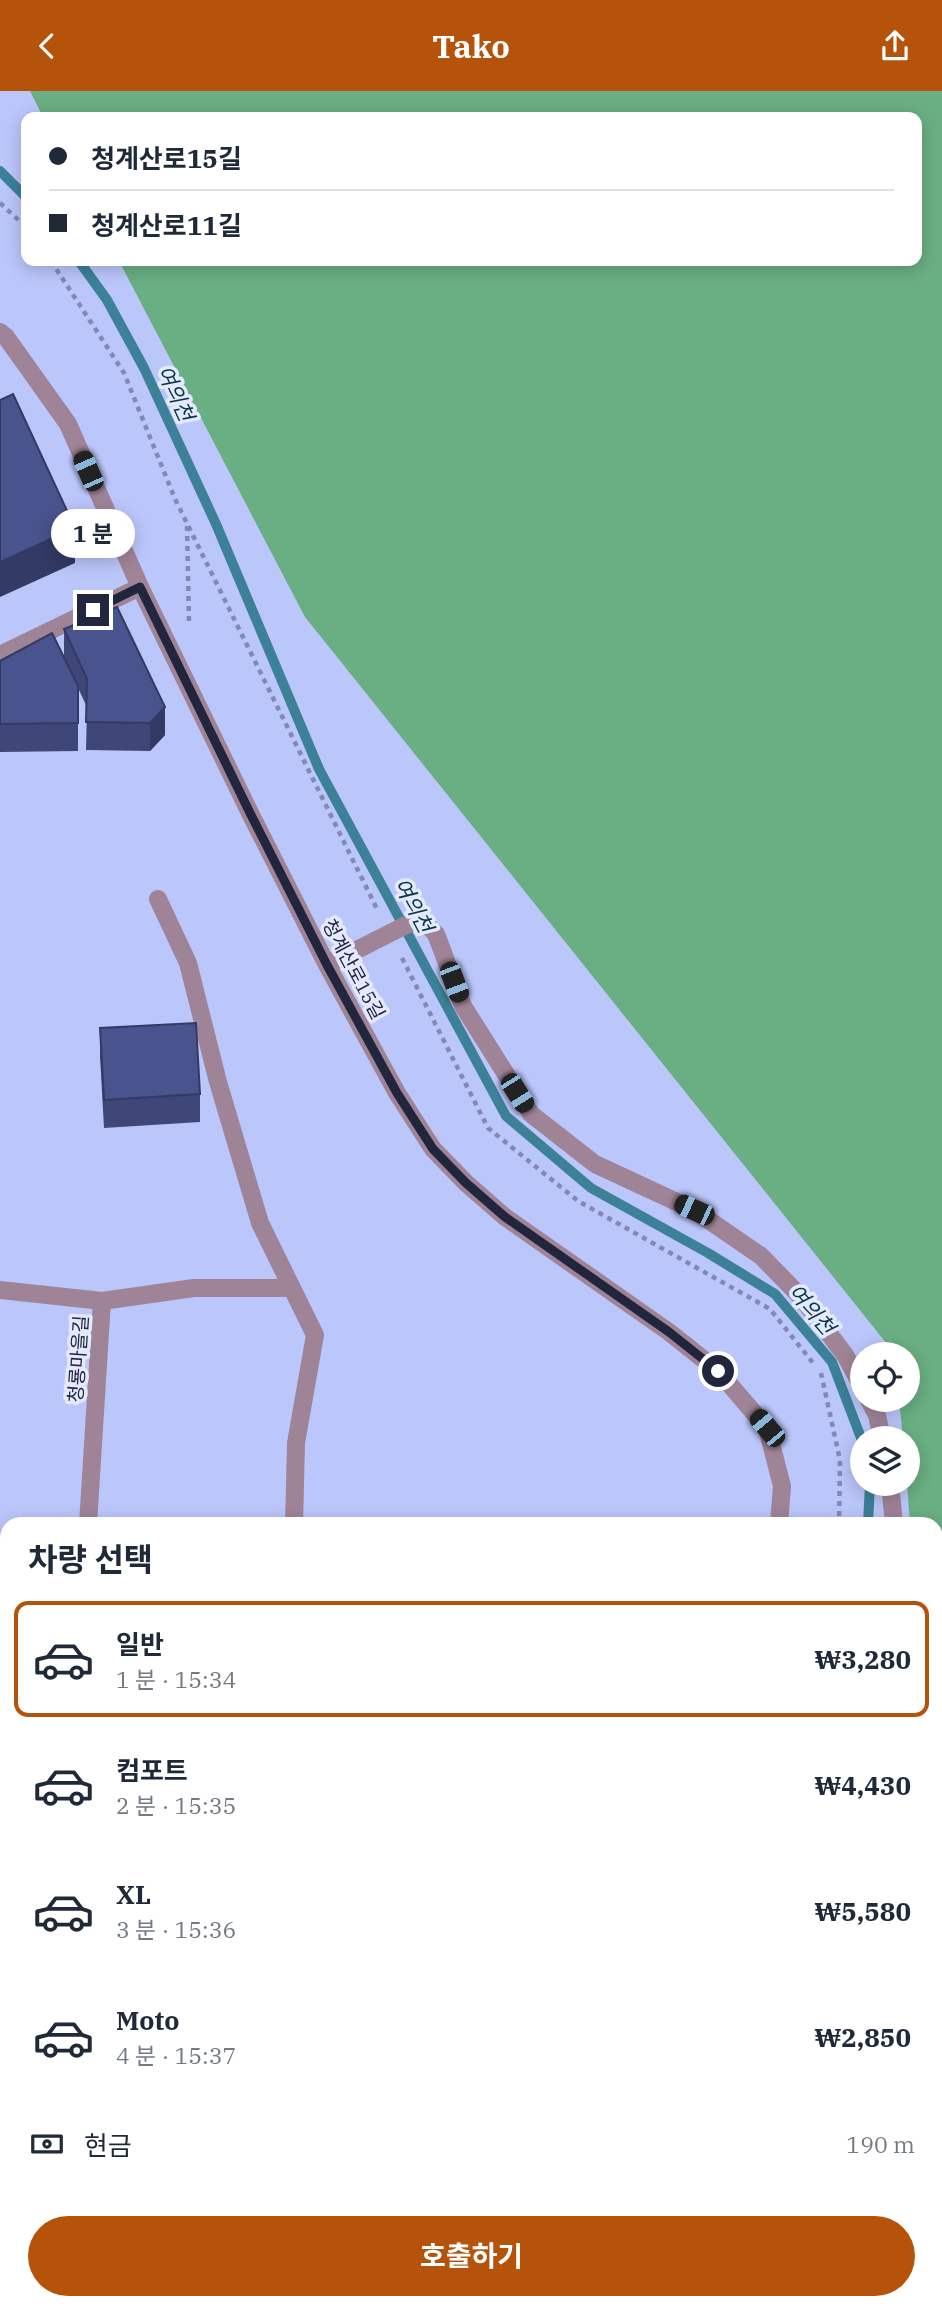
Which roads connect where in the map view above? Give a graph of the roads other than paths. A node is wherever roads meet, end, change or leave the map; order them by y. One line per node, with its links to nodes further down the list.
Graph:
1 (0, 331): 2 (street, 청계산로15길)
2 (140, 587): 3 (street); 5 (street, 청계산로15길)
3 (0, 655)
4 (158, 899): 6 (street)
5 (327, 965): 9 (street); 13 (street, 청계산로15길)
6 (291, 1288): 8 (street, 청룡마을길); 12 (street)
7 (0, 1290): 8 (street)
8 (102, 1301): 11 (street, 청룡마을길)
9 (850, 1364)
10 (891, 1496): 14 (street)
11 (88, 1517)
12 (294, 1517)
13 (780, 1517)
14 (893, 1517)

